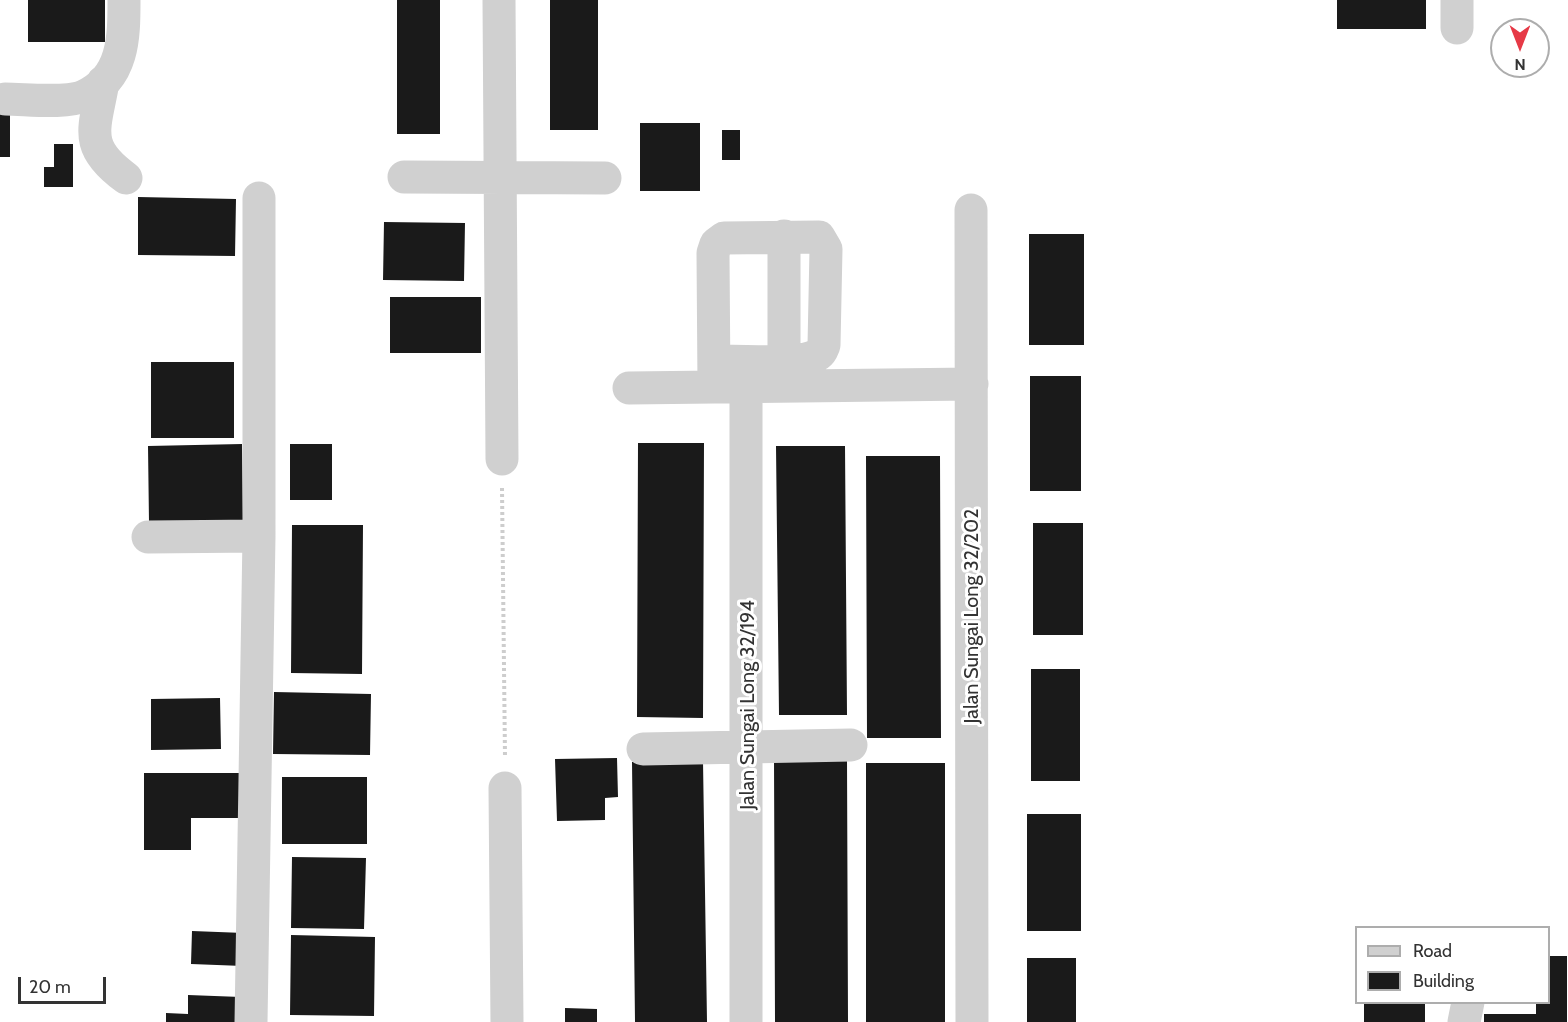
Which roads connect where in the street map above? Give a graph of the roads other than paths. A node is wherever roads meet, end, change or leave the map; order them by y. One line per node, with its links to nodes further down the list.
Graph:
1 (124, 0): 3 (street)
2 (499, 0): 7 (street)
3 (103, 82): 4 (street); 6 (street)
4 (5, 99)
5 (404, 177): 7 (street)
6 (126, 178)
7 (499, 178): 8 (street); 15 (street)
8 (605, 178)
9 (259, 198): 16 (street)
10 (971, 210): 12 (street, Jalan Sungai Long 32/202)
11 (714, 374): 11 (street); 13 (street); 14 (street)
12 (972, 384): 13 (street); 26 (street, Jalan Sungai Long 32/202)
13 (746, 387): 19 (street, Jalan Sungai Long 32/194)
14 (629, 388)
15 (502, 459)
16 (259, 536): 17 (street); 23 (street)
17 (148, 537)
18 (851, 745): 19 (street)
19 (748, 746): 20 (street); 25 (street, Jalan Sungai Long 32/194)
20 (643, 748)
21 (505, 788): 24 (street)
22 (1468, 1004): 27 (street)
23 (251, 1022)
24 (507, 1022)
25 (746, 1022)
26 (972, 1022)
27 (1464, 1022)

